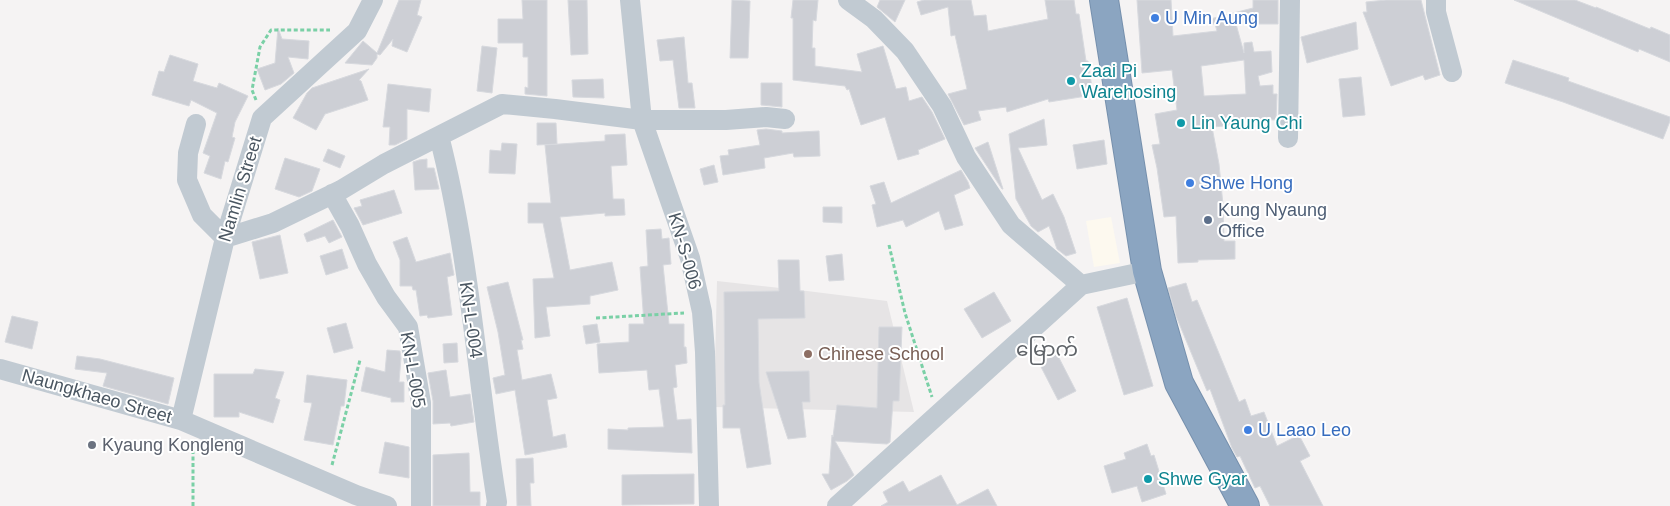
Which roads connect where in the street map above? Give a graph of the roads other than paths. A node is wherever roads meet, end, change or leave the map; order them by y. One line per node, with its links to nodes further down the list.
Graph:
1 (373, 0): 14 (street, Namlin Street)
2 (630, 0): 9 (street, KN-S-006)
3 (848, 0): 16 (street)
4 (1104, 0): 15 (highway)
5 (1290, 0): 12 (street)
6 (1436, 0): 7 (street)
7 (1452, 72)
8 (784, 119): 9 (street)
9 (642, 120): 11 (street); 24 (street, KN-S-006)
10 (196, 124): 14 (street)
11 (439, 136): 13 (street); 23 (street, KN-L-004)
12 (1288, 138)
13 (332, 194): 14 (street); 22 (street, KN-L-005)
14 (225, 238): 18 (street, Namlin Street)
15 (1147, 271): 16 (street); 20 (highway)
16 (1082, 285): 25 (street)
17 (0, 369): 18 (street, Naungkhaeo Street)
18 (187, 423): 19 (street, Naungkhaeo Street)
19 (355, 500): 21 (street, Naungkhaeo Street)
20 (1240, 504)
21 (386, 506)
22 (421, 506)
23 (496, 506)
24 (709, 506)
25 (837, 506)

